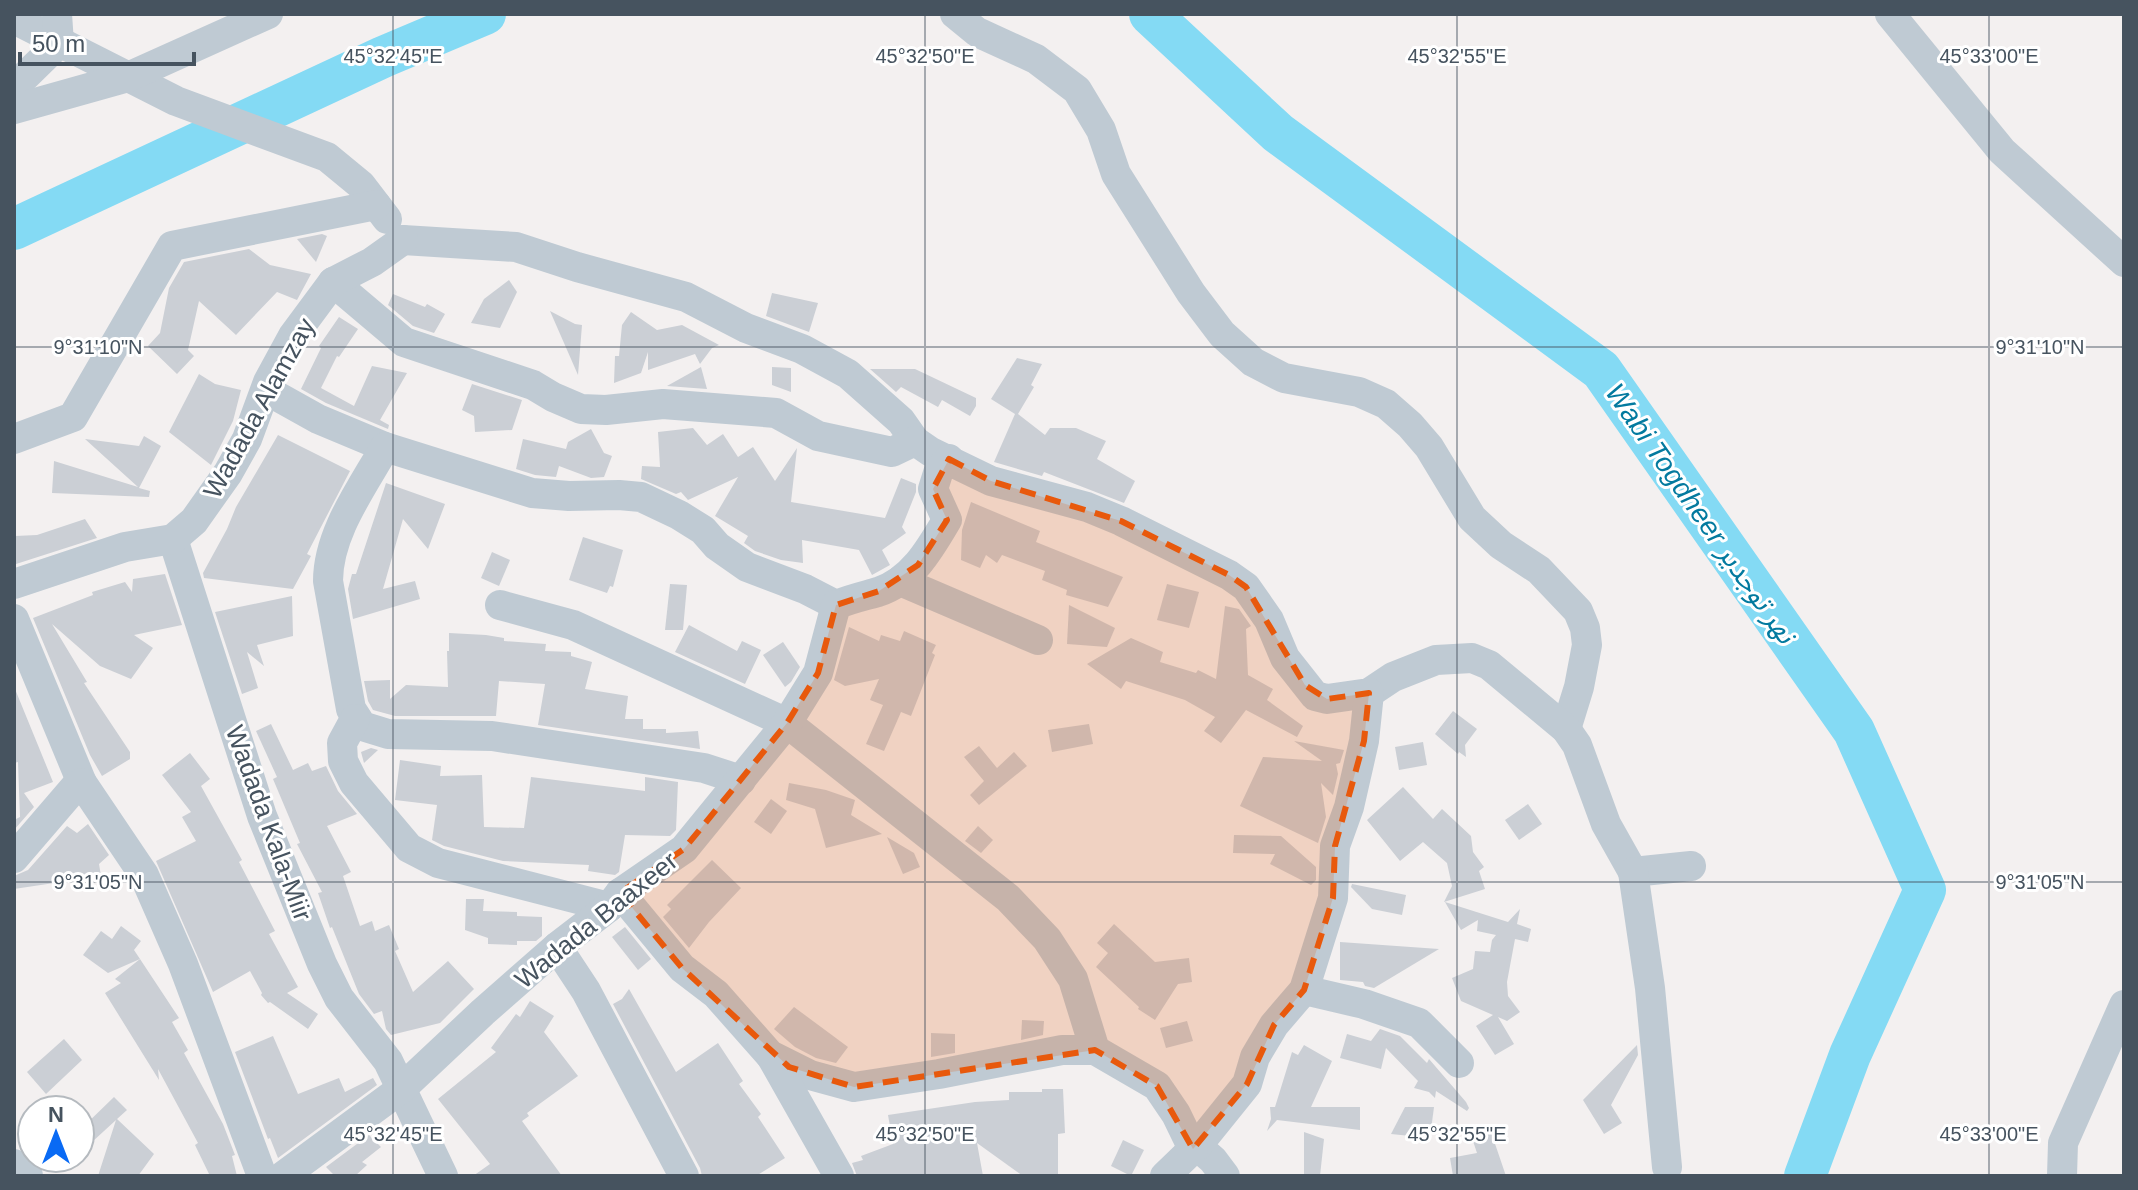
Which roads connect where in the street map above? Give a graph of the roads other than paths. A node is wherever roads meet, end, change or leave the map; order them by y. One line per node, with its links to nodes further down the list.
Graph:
1 (268, 14): 5 (street)
2 (955, 14): 29 (street)
3 (1890, 14): 12 (street)
4 (14, 19): 6 (street)
5 (228, 22): 7 (street)
6 (53, 31): 7 (street); 8 (street)
7 (128, 77): 9 (street); 10 (street)
8 (14, 87)
9 (14, 109)
10 (376, 205): 11 (street); 15 (street)
11 (403, 240): 13 (street, Wadada Alamzay); 16 (street)
12 (2124, 262)
13 (333, 282): 14 (street, Wadada Alamzay); 16 (street)
14 (266, 390): 17 (street); 19 (street, Wadada Alamzay)
15 (14, 439)
16 (915, 441): 18 (street)
17 (385, 447): 23 (street); 27 (street)
18 (949, 459): 20 (street); 26 (street)
19 (173, 539): 21 (street); 42 (street, Wadada Kala-Miir)
20 (900, 581): 23 (street); 25 (street)
21 (14, 584)
22 (500, 605): 28 (street)
23 (836, 605): 28 (street, Wadada Baaxeer)
24 (14, 619): 31 (street)
25 (1038, 640)
26 (1369, 693): 29 (street); 37 (street)
27 (355, 719): 30 (street); 35 (street)
28 (787, 723): 30 (street, Wadada Baaxeer); 39 (street)
29 (1566, 729): 34 (street)
30 (741, 780): 35 (street, Wadada Baaxeer)
31 (82, 783): 32 (street); 47 (street)
32 (14, 858)
33 (1691, 866): 34 (street)
34 (1633, 872): 45 (street)
35 (614, 900): 36 (street, Wadada Baaxeer); 40 (street)
36 (557, 947): 42 (street, Wadada Baaxeer); 50 (street)
37 (1304, 990): 41 (street); 43 (street)
38 (2124, 1005): 53 (street)
39 (1095, 1050): 40 (street); 43 (street)
40 (770, 1055): 51 (street)
41 (1459, 1063)
42 (401, 1089): 48 (street, Wadada Baaxeer); 49 (street, Wadada Kala-Miir)
43 (1186, 1161): 52 (street)
44 (14, 1164): 46 (street)
45 (1667, 1167)
46 (28, 1176)
47 (262, 1176)
48 (283, 1176)
49 (443, 1176)
50 (684, 1176)
51 (839, 1176)
52 (1225, 1176)
53 (2062, 1176)

